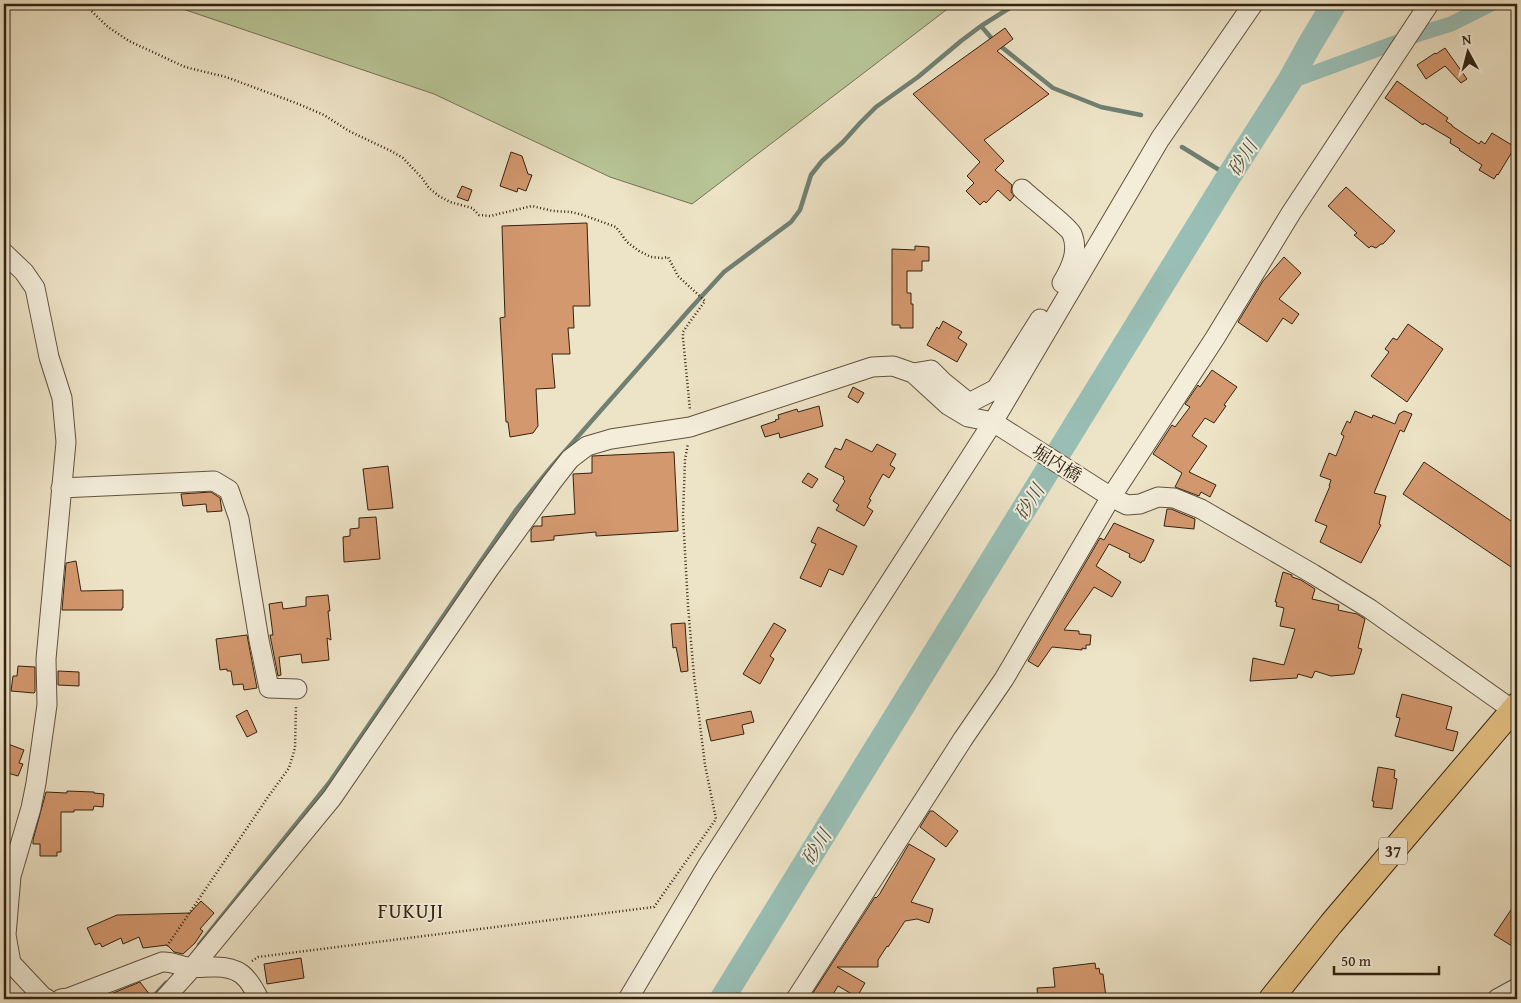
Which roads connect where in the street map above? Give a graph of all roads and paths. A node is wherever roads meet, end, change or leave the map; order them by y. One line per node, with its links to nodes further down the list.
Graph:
1 (84, 4): 8 (path)
2 (1253, 4): 7 (street)
3 (1428, 4): 10 (street)
4 (1022, 189): 6 (street)
5 (4, 254): 9 (street)
6 (913, 373): 7 (street); 8 (street)
7 (998, 425): 10 (street, 堀内橋); 20 (street)
8 (690, 427): 13 (street); 14 (path)
9 (61, 488): 11 (street); 16 (street)
10 (1111, 497): 12 (street, 堀内橋); 21 (street)
11 (297, 689): 13 (path)
12 (1516, 709): 22 (main road, 37)
13 (179, 965): 14 (street); 17 (street); 18 (street)
14 (238, 971): 19 (street)
15 (1517, 988): 23 (street)
16 (47, 999)
17 (61, 999)
18 (164, 999)
19 (258, 999)
20 (628, 999)
21 (796, 999)
22 (1271, 999)
23 (1497, 999)

